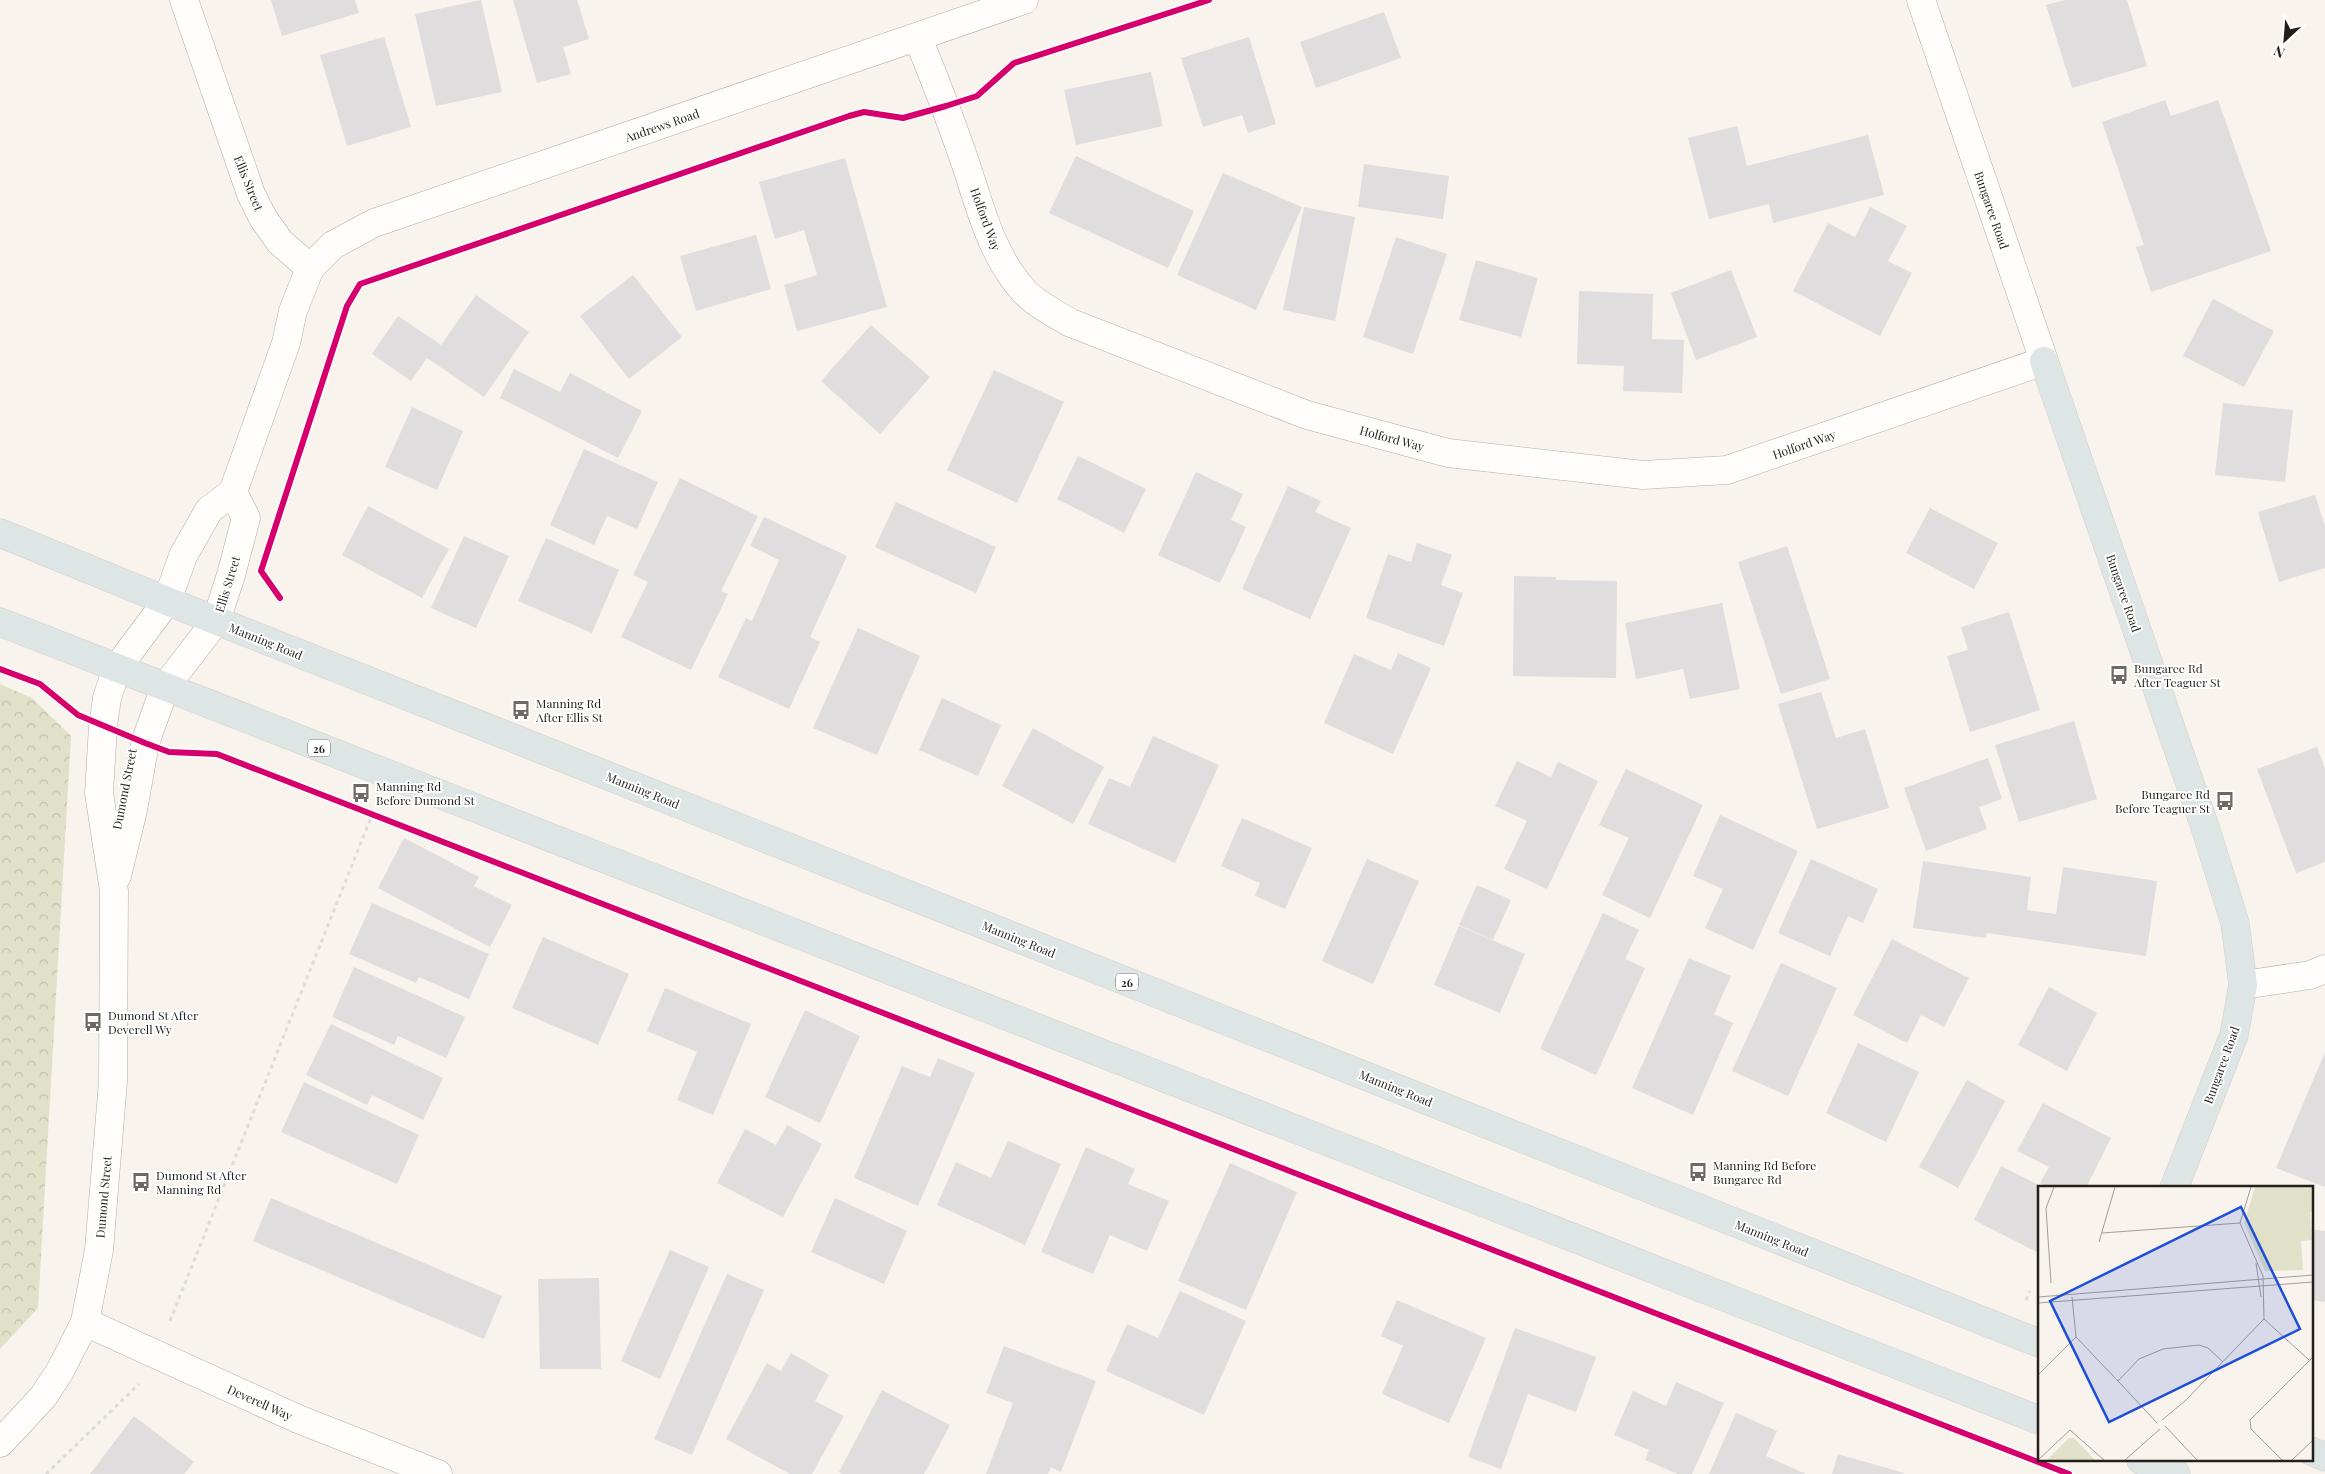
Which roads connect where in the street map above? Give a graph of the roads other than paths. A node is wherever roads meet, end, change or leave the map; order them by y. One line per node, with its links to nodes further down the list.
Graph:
1 (184, 0): 5 (street, Ellis Street)
2 (1024, 0): 4 (street, Andrews Road)
3 (1921, 0): 6 (street, Bungaree Road)
4 (918, 38): 5 (street, Andrews Road); 6 (street, Holford Way)
5 (310, 268): 7 (street)
6 (2044, 361): 16 (main road, Bungaree Road)
7 (233, 492): 9 (street); 10 (street, Ellis Street)
8 (0, 533): 9 (main road, Manning Road / 26)
9 (166, 601): 10 (main road, Manning Road / 26); 12 (street, Dumond Street)
10 (216, 621): 13 (street, Dumond Street); 19 (main road, Manning Road / 26)
11 (0, 622): 12 (main road, 26)
12 (117, 668): 13 (main road, 26); 14 (street, Dumond Street)
13 (164, 687): 14 (street, Dumond Street); 20 (main road, 26)
14 (114, 891): 18 (street, Dumond Street)
15 (2325, 969): 16 (street)
16 (2243, 985): 17 (main road, Bungaree Road)
17 (2175, 1186)
18 (85, 1322): 21 (street, Dumond Street); 25 (street, Deverell Way)
19 (2038, 1343)
20 (2038, 1420)
21 (0, 1443)
22 (2312, 1452): 23 (main road)
23 (2325, 1457)
24 (2146, 1462): 26 (main road)
25 (438, 1474)
26 (2176, 1474)

